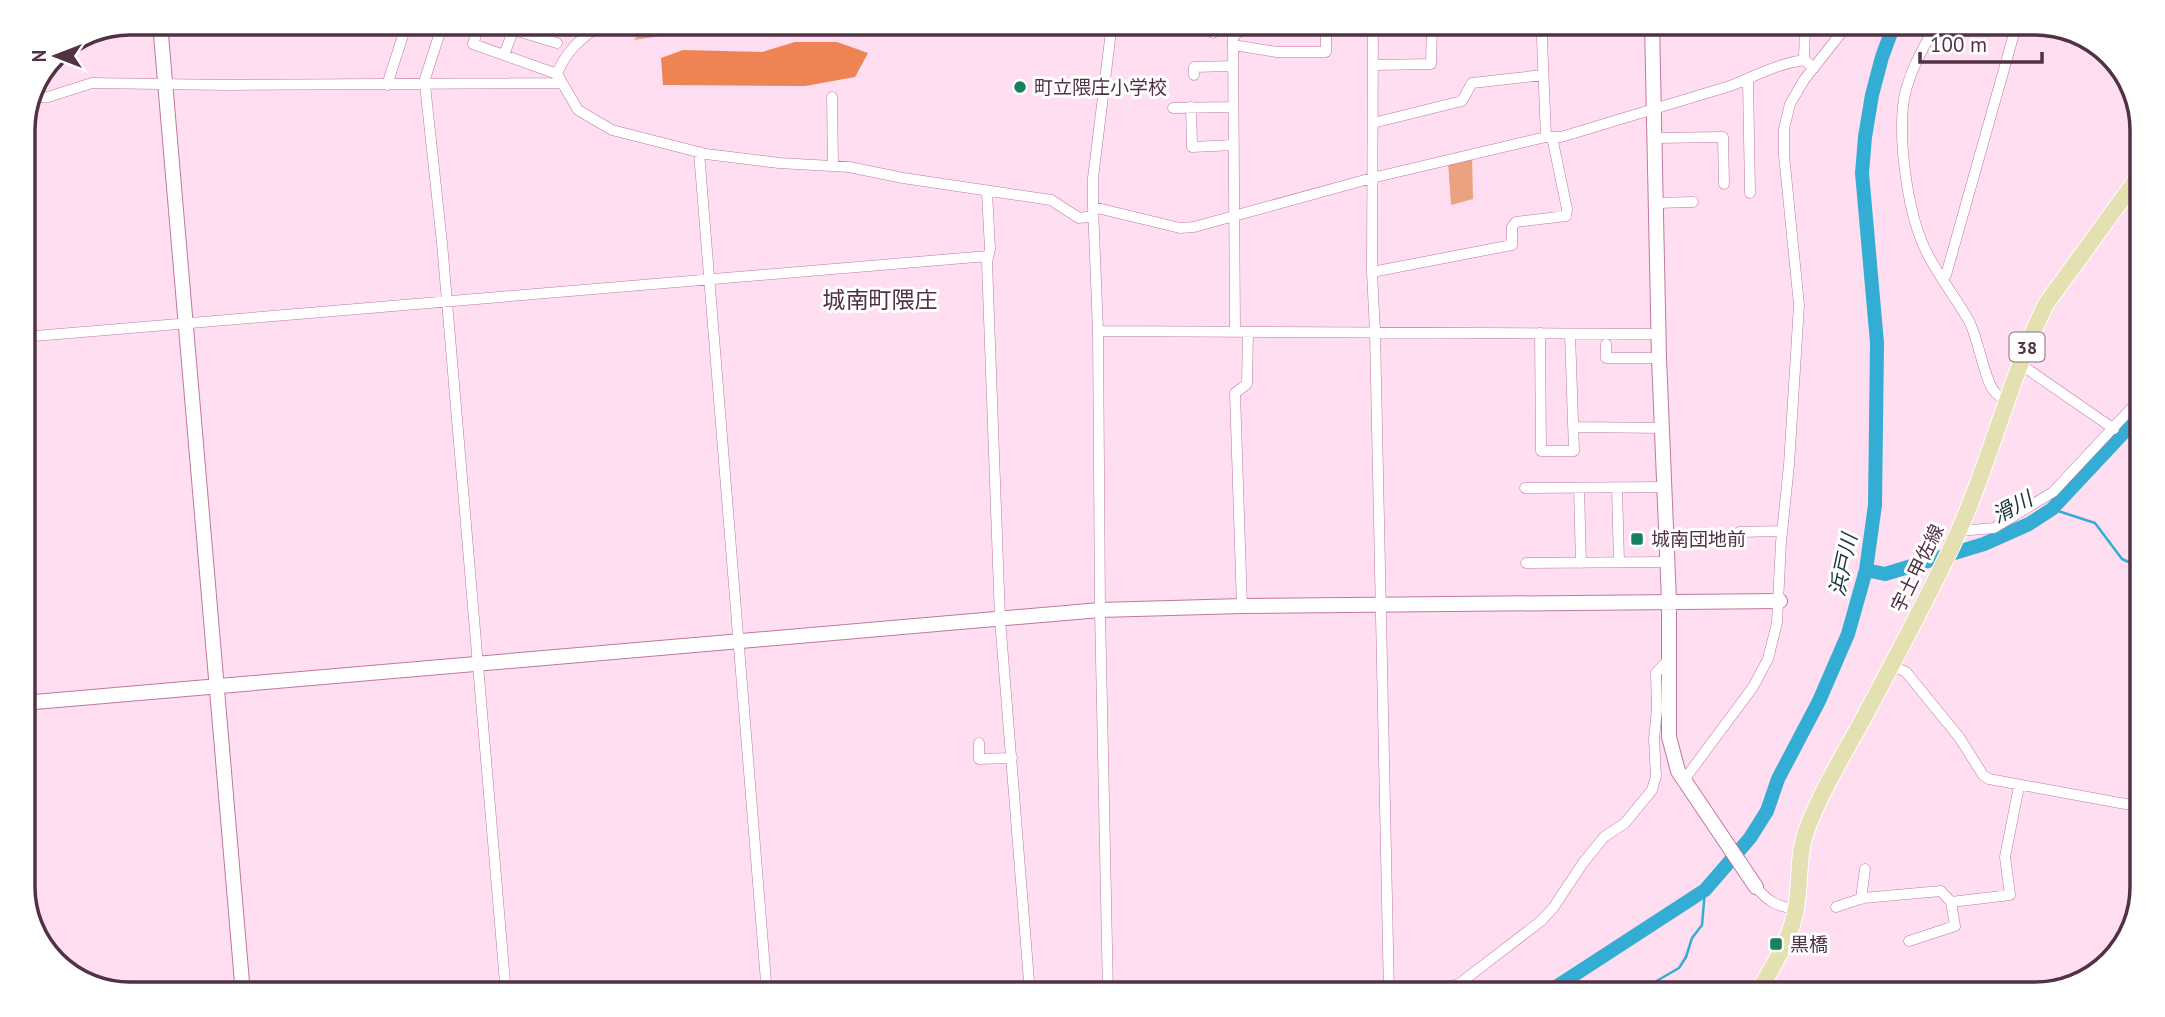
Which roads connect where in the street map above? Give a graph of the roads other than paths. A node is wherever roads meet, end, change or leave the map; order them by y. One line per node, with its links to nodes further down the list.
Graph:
1 (161, 35): 30 (street)
2 (404, 35): 31 (street)
3 (439, 35): 32 (street)
4 (475, 35): 21 (street)
5 (512, 35): 21 (street)
6 (537, 35): 19 (street)
7 (582, 35): 28 (street)
8 (1111, 35): 52 (street)
9 (1235, 35): 20 (street)
10 (1326, 35): 20 (street)
11 (1373, 35): 23 (street)
12 (1432, 35): 23 (street)
13 (1544, 35): 27 (street)
14 (1652, 35): 38 (street)
15 (1805, 35): 22 (street)
16 (1840, 35): 25 (street)
17 (1931, 35): 56 (street)
18 (2014, 35): 56 (street)
19 (557, 43)
20 (1233, 46): 24 (street)
21 (504, 55): 28 (street)
22 (1804, 60): 25 (street); 29 (street)
23 (1374, 65): 39 (street)
24 (1233, 66): 26 (street); 37 (street)
25 (1814, 68): 80 (street)
26 (1194, 75)
27 (1543, 75): 39 (street); 40 (street)
28 (559, 78): 32 (street); 43 (street)
29 (1748, 80): 38 (street); 48 (street)
30 (165, 84): 31 (street); 33 (street); 59 (street)
31 (387, 85): 32 (street)
32 (424, 85): 58 (street)
33 (41, 97)
34 (832, 97): 44 (street)
35 (1173, 107): 36 (street)
36 (1191, 107): 37 (street); 42 (street)
37 (1233, 107): 42 (street)
38 (1654, 108): 40 (street); 41 (street)
39 (1373, 123): 45 (street)
40 (1549, 137): 45 (street); 55 (street)
41 (1654, 138): 46 (street); 51 (street)
42 (1234, 145): 53 (street)
43 (699, 152): 44 (street); 57 (street)
44 (833, 166): 47 (street)
45 (1372, 178): 53 (street); 55 (street)
46 (1724, 184)
47 (987, 191): 52 (street); 54 (street)
48 (1750, 193)
49 (2130, 193): 70 (main road, 宇土甲佐線 / 38)
50 (1693, 202): 51 (street)
51 (1656, 203): 66 (street)
52 (1093, 211): 53 (street); 60 (street)
53 (1235, 216): 61 (street)
54 (988, 256): 57 (street); 92 (street)
55 (1372, 272): 63 (street)
56 (1942, 278): 71 (street)
57 (708, 279): 58 (street); 93 (street)
58 (446, 301): 59 (street); 95 (street)
59 (185, 323): 67 (street); 97 (street)
60 (1098, 331): 61 (street); 91 (street)
61 (1235, 331): 62 (street)
62 (1248, 332): 63 (street); 90 (street)
63 (1375, 332): 64 (street); 89 (street)
64 (1539, 333): 65 (street); 73 (street)
65 (1570, 334): 66 (street); 73 (street)
66 (1659, 334): 69 (street)
67 (35, 336)
68 (1606, 344): 69 (street)
69 (1659, 358): 74 (street)
70 (2020, 364): 71 (main road, 宇土甲佐線 / 38); 75 (street)
71 (2007, 400): 82 (main road, 宇土甲佐線 / 38)
72 (2130, 411): 75 (street)
73 (1574, 427): 74 (street)
74 (1662, 428): 76 (street)
75 (2114, 429): 82 (street)
76 (1664, 487): 79 (street); 84 (street)
77 (1525, 488): 78 (street)
78 (1579, 488): 79 (street); 86 (street)
79 (1617, 488): 83 (street)
80 (1782, 531): 81 (street); 88 (street)
81 (1740, 532)
82 (1956, 537): 96 (main road, 宇土甲佐線 / 38)
83 (1619, 562): 84 (street); 86 (street)
84 (1667, 562): 87 (street)
85 (1526, 563): 86 (street)
86 (1581, 563)
87 (1669, 601): 88 (street); 89 (street); 94 (street)
88 (1780, 601): 101 (street)
89 (1380, 606): 90 (street); 116 (street)
90 (1242, 607): 91 (street)
91 (1100, 611): 92 (street); 115 (street)
92 (1000, 619): 93 (street); 100 (street)
93 (738, 641): 95 (street); 113 (street)
94 (1668, 660): 101 (street); 117 (street)
95 (477, 662): 97 (street); 112 (street)
96 (1892, 666): 102 (street); 109 (main road, 宇土甲佐線 / 38)
97 (218, 686): 98 (street); 111 (street)
98 (35, 702)
99 (979, 743): 100 (street)
100 (1012, 758): 114 (street)
101 (1686, 783): 105 (street)
102 (2020, 786): 103 (street); 107 (street)
103 (2130, 805)
104 (1865, 869): 106 (street)
105 (1756, 887): 109 (street)
106 (1861, 899): 107 (street); 108 (street)
107 (1951, 902): 110 (street)
108 (1836, 907)
109 (1796, 909): 118 (main road, 宇土甲佐線 / 38)
110 (1909, 941)
111 (242, 982)
112 (505, 982)
113 (766, 982)
114 (1029, 982)
115 (1108, 982)
116 (1389, 982)
117 (1462, 982)
118 (1763, 982)

